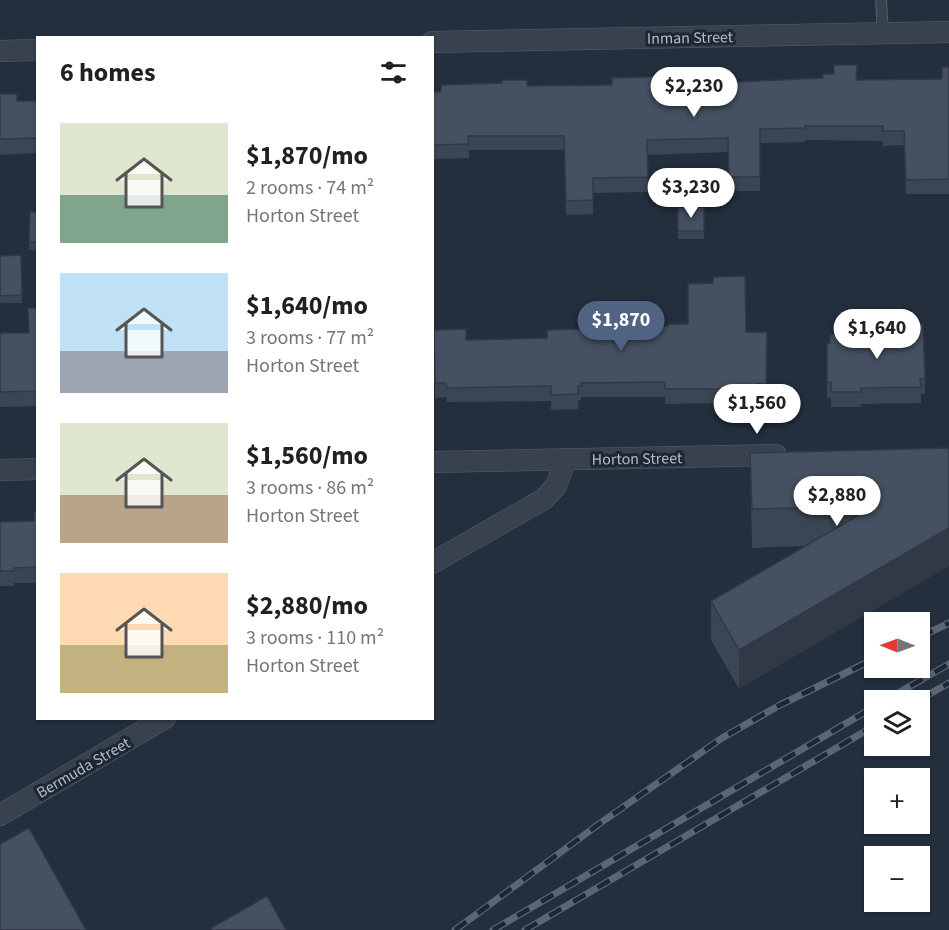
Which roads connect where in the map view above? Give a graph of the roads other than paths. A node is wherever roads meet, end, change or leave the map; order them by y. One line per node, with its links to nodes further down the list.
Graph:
1 (881, 0): 3 (lane)
2 (949, 32): 3 (street, Inman Street)
3 (883, 33): 4 (street, Inman Street)
4 (434, 42)
5 (36, 50): 6 (street)
6 (0, 51)
7 (793, 454): 8 (street, Horton Street)
8 (566, 459): 9 (street, Horton Street); 12 (street)
9 (434, 462)
10 (36, 469): 11 (street)
11 (0, 470)
12 (434, 562)
13 (162, 720): 14 (street, Bermuda Street)
14 (0, 815)

